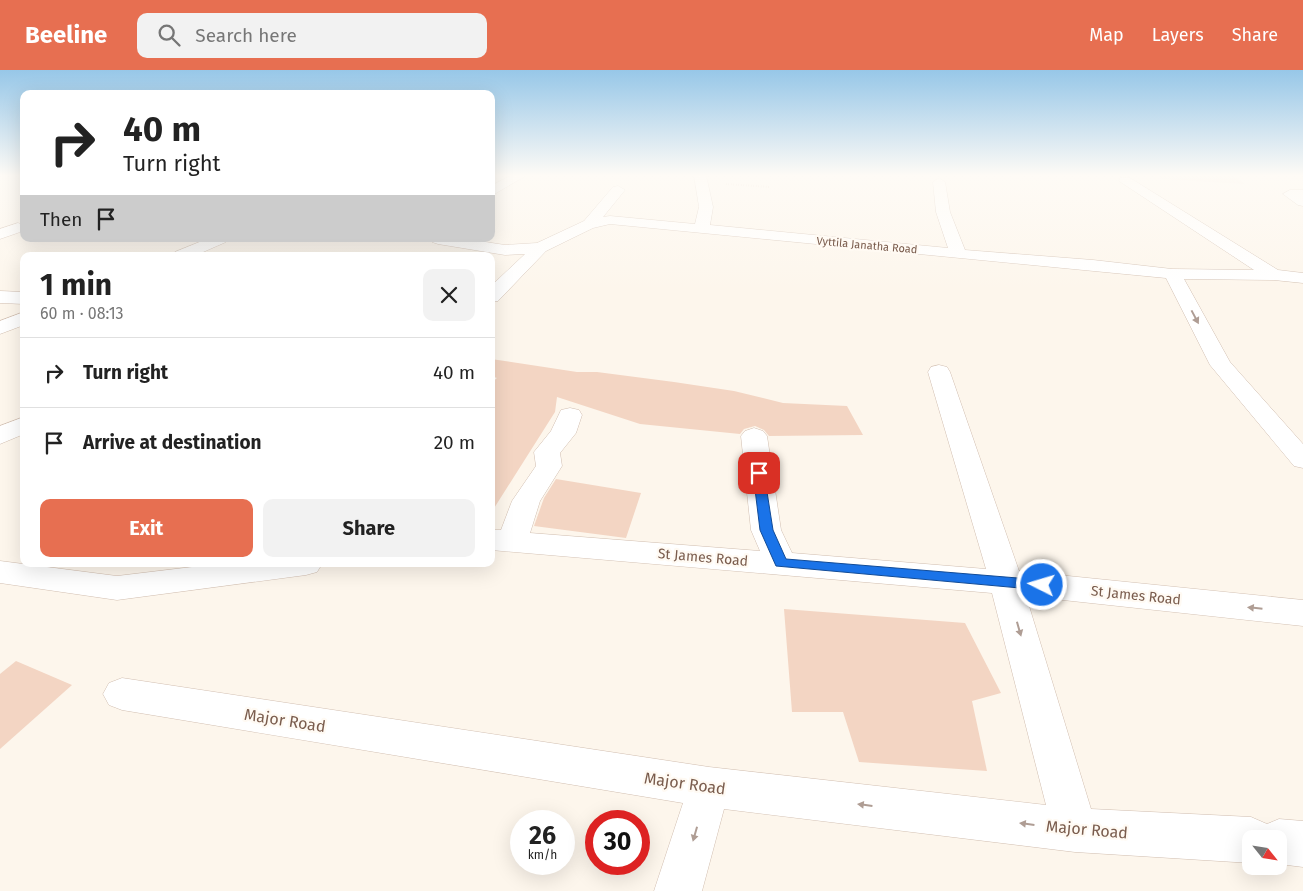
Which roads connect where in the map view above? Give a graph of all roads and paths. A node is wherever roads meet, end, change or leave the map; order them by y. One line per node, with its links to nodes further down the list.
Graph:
1 (598, 213): 5 (street)
2 (705, 213): 7 (street)
3 (943, 213): 13 (street)
4 (1177, 213): 15 (street)
5 (589, 224): 7 (street, Vyttila Janatha Road); 11 (street, Vyttila Janatha Road)
6 (18, 228): 8 (street)
7 (702, 230): 13 (street, Vyttila Janatha Road)
8 (0, 234)
9 (213, 242): 12 (street)
10 (456, 242): 11 (street, Vyttila Janatha Road)
11 (540, 248): 17 (street)
12 (190, 252)
13 (958, 254): 14 (street, Vyttila Janatha Road)
14 (1172, 274): 15 (street, Vyttila Janatha Road); 27 (street, one-way to 27)
15 (1274, 275): 16 (street, Vyttila Janatha Road)
16 (1303, 278)
17 (495, 293)
18 (0, 297): 19 (street)
19 (20, 298)
20 (20, 320): 21 (street)
21 (0, 328)
22 (940, 372): 32 (street)
23 (570, 415): 28 (street)
24 (20, 426): 25 (street)
25 (0, 436)
26 (754, 436): 29 (street)
27 (1303, 460)
28 (502, 540): 29 (street, St James Road)
29 (781, 563): 32 (street, St James Road)
30 (282, 567): 31 (street)
31 (0, 572)
32 (1006, 582): 33 (street, St James Road, one-way to 32); 36 (street, one-way to 36)
33 (1303, 613)
34 (122, 694): 35 (street, Major Road)
35 (709, 787): 36 (street, Major Road, one-way to 35); 40 (street, one-way to 40)
36 (1075, 830): 37 (street, Major Road)
37 (1242, 839)
38 (1288, 843): 39 (street)
39 (1303, 844)
40 (678, 891)

